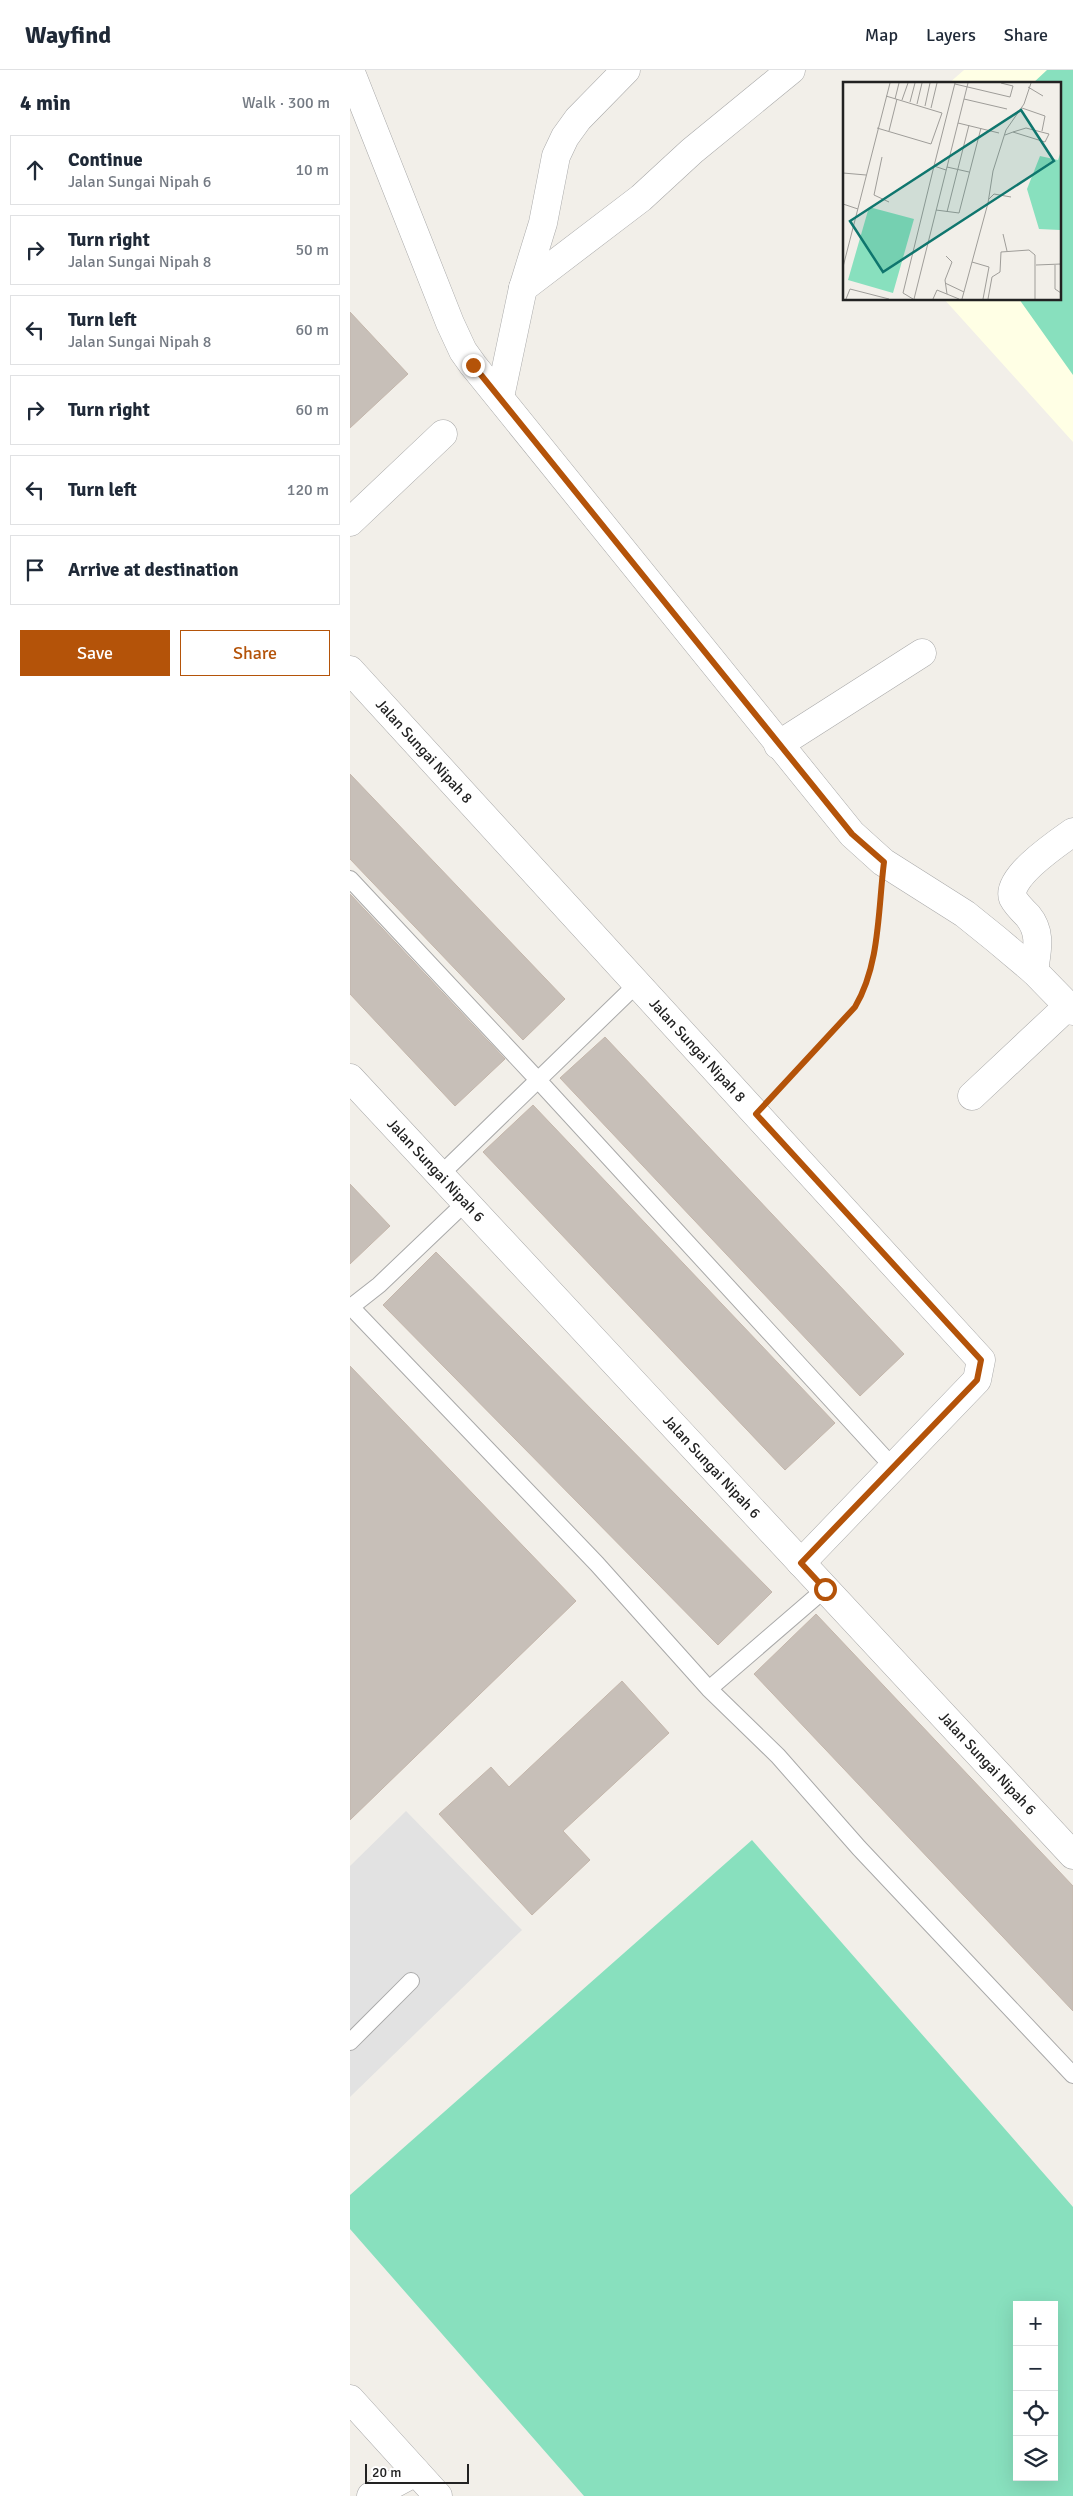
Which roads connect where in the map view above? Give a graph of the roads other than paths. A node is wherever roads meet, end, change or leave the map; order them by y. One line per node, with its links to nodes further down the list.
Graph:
1 (350, 70): 5 (street)
2 (626, 70): 4 (street)
3 (791, 70): 4 (street)
4 (523, 288): 5 (street)
5 (500, 397): 10 (street)
6 (443, 434): 7 (street)
7 (350, 522)
8 (922, 653): 10 (street)
9 (350, 670): 14 (street, Jalan Sungai Nipah 8)
10 (778, 745): 13 (street)
11 (1073, 832): 13 (street)
12 (350, 879): 17 (lane)
13 (1034, 971): 15 (street)
14 (637, 984): 17 (lane); 22 (street, Jalan Sungai Nipah 8)
15 (1070, 1009): 18 (street)
16 (350, 1078): 19 (street, Jalan Sungai Nipah 6)
17 (538, 1080): 19 (lane); 22 (lane)
18 (972, 1096)
19 (440, 1175): 20 (street, Jalan Sungai Nipah 6)
20 (466, 1202): 21 (lane); 23 (street, Jalan Sungai Nipah 6)
21 (351, 1306): 25 (lane)
22 (893, 1467): 23 (street, Jalan Sungai Nipah 8)
23 (801, 1563): 24 (street, Jalan Sungai Nipah 6)
24 (825, 1589): 25 (lane); 26 (street, Jalan Sungai Nipah 6)
25 (709, 1689): 29 (lane)
26 (1073, 1855)
27 (411, 1981): 28 (lane)
28 (350, 2042)
29 (1072, 2073)
30 (350, 2399): 31 (street)
31 (416, 2472): 32 (street); 33 (street)
32 (371, 2496)
33 (438, 2496)

